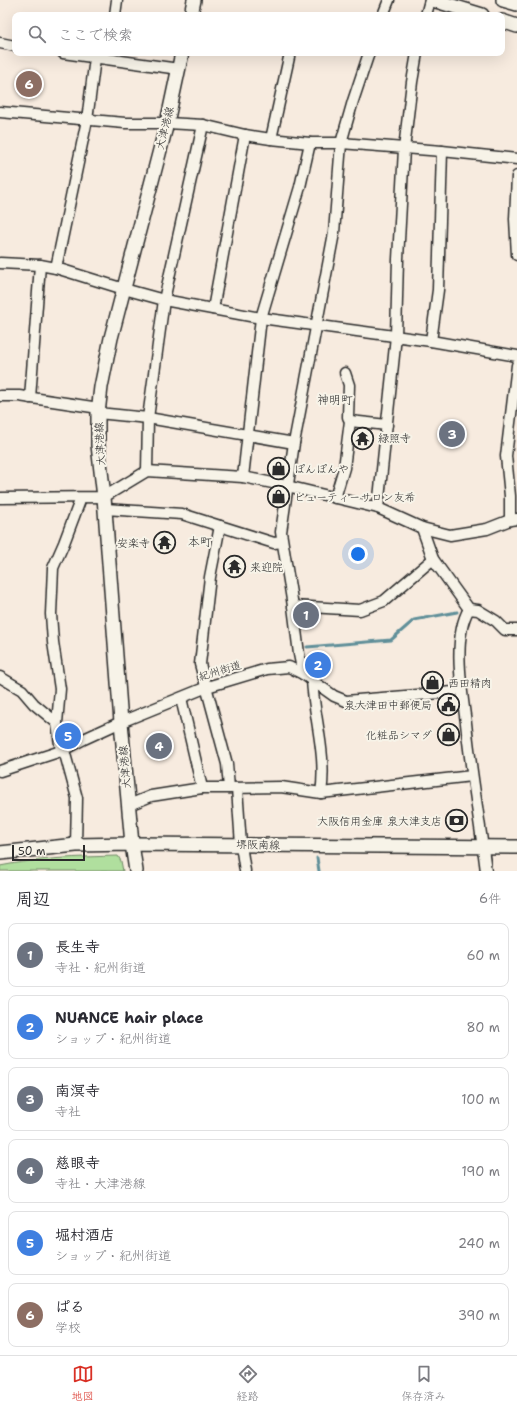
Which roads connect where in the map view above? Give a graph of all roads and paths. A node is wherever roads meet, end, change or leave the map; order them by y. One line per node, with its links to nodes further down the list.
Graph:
1 (117, 0): 8 (street)
2 (194, 0): 9 (main road)
3 (389, 0): 10 (street)
4 (430, 0): 11 (street)
5 (433, 0): 12 (main road)
6 (503, 0): 7 (main road)
7 (517, 4)
8 (115, 12)
9 (192, 12)
10 (384, 12)
11 (427, 12)
12 (472, 12)
13 (505, 22): 14 (main road)
14 (517, 26)
15 (0, 44): 16 (street)
16 (12, 46)
17 (82, 56): 23 (street)
18 (109, 56): 23 (street); 24 (street)
19 (181, 56): 24 (main road, 大津港線)
20 (289, 56): 30 (street)
21 (368, 56): 32 (street)
22 (417, 56): 33 (street)
23 (95, 58): 26 (street)
24 (179, 70): 27 (main road, 大津港線)
25 (0, 112): 26 (street)
26 (87, 120): 27 (street); 40 (street)
27 (167, 123): 28 (street); 41 (main road, 大津港線)
28 (203, 125): 29 (street); 42 (street)
29 (244, 135): 30 (street); 43 (street)
30 (271, 139): 31 (street)
31 (310, 143): 32 (street); 44 (street)
32 (341, 143): 33 (street); 45 (street)
33 (404, 148): 34 (street); 46 (street)
34 (442, 151): 35 (street); 47 (street)
35 (517, 159)
36 (517, 176): 37 (street)
37 (517, 255)
38 (0, 263): 39 (street)
39 (40, 265): 40 (street); 52 (street)
40 (56, 268): 41 (street)
41 (124, 289): 42 (street); 53 (main road, 大津港線)
42 (164, 300): 43 (street); 54 (street)
43 (213, 309): 44 (street)
44 (261, 318): 45 (street); 57 (street)
45 (317, 325): 46 (street); 58 (street)
46 (396, 336): 47 (street); 56 (street)
47 (431, 341): 48 (street)
48 (517, 356)
49 (517, 365): 67 (street)
50 (346, 373): 55 (street)
51 (0, 396): 52 (street)
52 (30, 398): 53 (street)
53 (99, 411): 54 (street); 65 (main road, 大津港線)
54 (148, 418): 57 (street); 59 (street)
55 (350, 421): 56 (street); 64 (street)
56 (387, 425): 66 (street)
57 (248, 435): 58 (street); 60 (street)
58 (294, 443): 61 (street)
59 (147, 471): 60 (street); 65 (street)
60 (243, 477): 61 (street)
61 (288, 486): 64 (street); 70 (street)
62 (0, 498): 63 (street)
63 (81, 498): 65 (street); 81 (street)
64 (335, 498): 66 (street)
65 (105, 503): 68 (street); 80 (main road, 大津港線)
66 (378, 508): 69 (street)
67 (514, 520): 69 (street)
68 (220, 526): 70 (street); 77 (street)
69 (422, 528): 71 (street)
70 (282, 542): 72 (street)
71 (433, 558): 72 (street); 73 (street)
72 (293, 606): 76 (street)
73 (469, 609): 74 (street); 78 (street)
74 (517, 630)
75 (0, 677): 81 (street)
76 (308, 677): 77 (street, 紀州街道); 78 (street, 紀州街道); 87 (street)
77 (207, 687): 79 (street, 紀州街道); 86 (street)
78 (458, 691): 84 (street)
79 (181, 698): 80 (street, 紀州街道); 85 (street)
80 (121, 722): 82 (street, 紀州街道); 88 (main road, 大津港線)
81 (57, 723): 82 (street)
82 (61, 751): 83 (street, 紀州街道); 90 (street)
83 (0, 772)
84 (472, 776): 87 (street); 92 (street)
85 (202, 788): 86 (street); 88 (street)
86 (233, 788): 87 (street); 91 (street)
87 (321, 794)
88 (129, 805): 89 (main road, 大津港線)
89 (132, 844): 90 (main road, 堺阪南線); 91 (main road, 堺阪南線); 95 (main road, 大津港線)
90 (76, 845): 94 (main road, 堺阪南線)
91 (241, 845): 92 (main road, 堺阪南線); 96 (street)
92 (483, 847): 93 (main road, 堺阪南線); 97 (street)
93 (517, 847)
94 (0, 852)
95 (136, 871)
96 (245, 871)
97 (486, 871)

